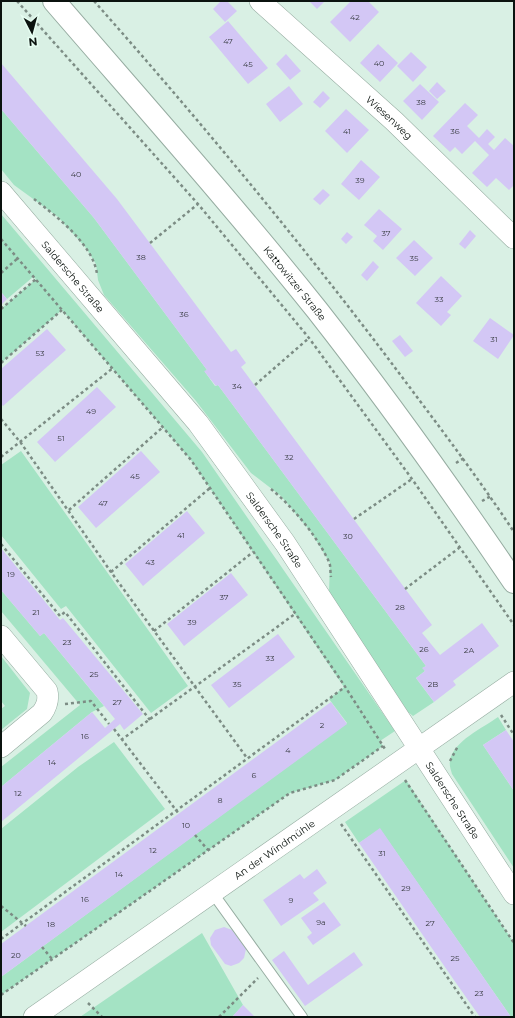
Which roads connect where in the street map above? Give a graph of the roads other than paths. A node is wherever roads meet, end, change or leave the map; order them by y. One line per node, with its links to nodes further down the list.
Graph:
1 (54, 1): 5 (street, Kattowitzer Straße)
2 (260, 1): 4 (street, Wiesenweg)
3 (1, 192): 9 (street, Saldersche Straße)
4 (514, 238)
5 (514, 582)
6 (1, 636): 8 (street)
7 (514, 682): 9 (street, An der Windmühle)
8 (1, 747)
9 (418, 749): 10 (street, An der Windmühle); 11 (street, Saldersche Straße)
10 (212, 892): 12 (street, An der Windmühle); 13 (lane)
11 (514, 894)
12 (34, 1017)
13 (302, 1017)

